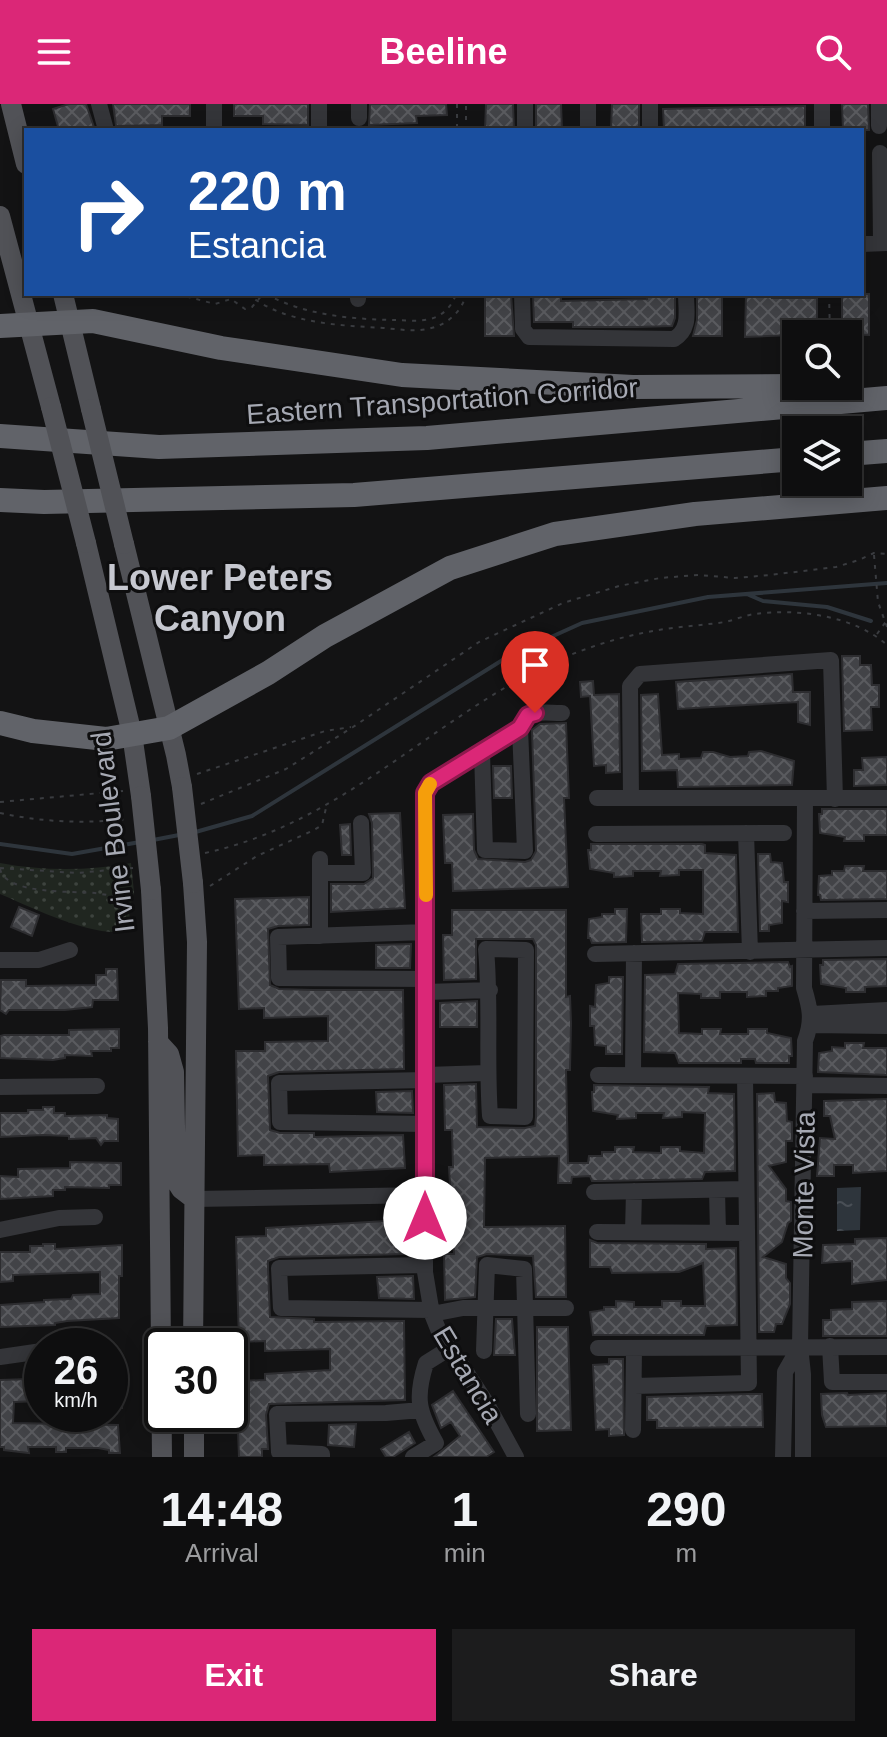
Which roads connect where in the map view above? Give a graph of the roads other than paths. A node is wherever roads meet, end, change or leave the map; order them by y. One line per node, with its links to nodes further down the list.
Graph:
1 (11, 104): 19 (main road)
2 (99, 104): 11 (street)
3 (214, 104): 12 (street)
4 (319, 104): 13 (street)
5 (525, 104): 14 (street)
6 (588, 104): 15 (street)
7 (650, 104): 16 (street)
8 (822, 104): 17 (street)
9 (879, 104): 10 (street)
10 (879, 126)
11 (105, 128)
12 (214, 128)
13 (319, 128)
14 (525, 128)
15 (588, 128)
16 (650, 128)
17 (822, 128)
18 (880, 153): 21 (street)
19 (24, 156)
20 (0, 216): 27 (main road, Irvine Boulevard)
21 (884, 243): 22 (street)
22 (864, 244)
23 (63, 296): 26 (main road)
24 (522, 296): 25 (street)
25 (686, 296)
26 (69, 320): 27 (highway); 29 (highway); 40 (main road, bridge)
27 (29, 322): 28 (highway); 42 (main road, Irvine Boulevard, bridge)
28 (0, 326)
29 (782, 386)
30 (862, 395): 31 (highway)
31 (884, 398): 32 (highway, Eastern Transportation Corridor)
32 (0, 436)
33 (887, 451): 34 (highway)
34 (862, 453)
35 (782, 460): 37 (highway)
36 (887, 498): 40 (highway)
37 (0, 500)
38 (562, 713): 41 (street, Estancia)
39 (0, 723): 42 (highway)
40 (169, 728): 42 (highway); 85 (main road, bridge)
41 (520, 728): 43 (street, Estancia); 43 (street)
42 (132, 734): 69 (main road, Irvine Boulevard, bridge)
43 (482, 752): 55 (street, Estancia)
44 (597, 798): 45 (street)
45 (631, 798): 47 (street); 48 (street)
46 (887, 798): 48 (street)
47 (805, 799): 48 (street); 54 (street, Monte Vista)
48 (835, 799)
49 (361, 823): 56 (street)
50 (746, 833): 51 (street); 52 (street); 60 (street)
51 (784, 833)
52 (596, 834)
53 (887, 910): 54 (street)
54 (804, 911): 59 (street, Monte Vista)
55 (426, 932): 56 (street); 64 (street, Estancia)
56 (320, 936): 64 (street)
57 (887, 948): 59 (street)
58 (70, 950): 63 (street)
59 (804, 951): 60 (street); 67 (street, Monte Vista)
60 (750, 952): 61 (street)
61 (634, 953): 62 (street); 72 (street)
62 (595, 954)
63 (0, 960)
64 (426, 985): 65 (street); 74 (street, Estancia)
65 (490, 990): 70 (street); 70 (street)
66 (887, 1010): 67 (street)
67 (811, 1019): 68 (street); 75 (street, Monte Vista)
68 (887, 1026)
69 (158, 1042): 85 (main road); 114 (main road, Irvine Boulevard)
70 (487, 1073): 74 (street)
71 (598, 1075): 72 (street)
72 (633, 1075): 73 (street)
73 (745, 1076): 75 (street); 80 (street)
74 (426, 1077): 79 (street, Estancia); 79 (street)
75 (805, 1080): 77 (street); 99 (street, Monte Vista)
76 (97, 1086): 78 (street)
77 (887, 1086)
78 (0, 1087)
79 (426, 1124): 84 (street, Estancia)
80 (746, 1189): 81 (street); 91 (street)
81 (717, 1190): 82 (street); 90 (street)
82 (634, 1191): 83 (street); 89 (street)
83 (594, 1192)
84 (425, 1195): 85 (street); 92 (street, Estancia)
85 (194, 1199): 97 (main road)
86 (95, 1217): 87 (street)
87 (0, 1230)
88 (597, 1232): 89 (street)
89 (633, 1232): 90 (street)
90 (718, 1233): 91 (street)
91 (747, 1233): 98 (street)
92 (425, 1265): 96 (street, Estancia); 96 (street)
93 (485, 1308): 94 (street); 94 (street); 96 (street); 105 (street)
94 (525, 1308): 95 (street); 111 (street)
95 (566, 1308)
96 (432, 1312): 102 (street, Estancia)
97 (193, 1328)
98 (749, 1346): 99 (street); 104 (street); 109 (street)
99 (800, 1346): 100 (street); 119 (street, Monte Vista); 120 (street, Monte Vista)
100 (830, 1346): 101 (street); 108 (street)
101 (887, 1347)
102 (450, 1348): 110 (street); 118 (street, Estancia)
103 (598, 1348): 104 (street)
104 (634, 1349): 109 (street)
105 (484, 1351)
106 (24, 1354): 107 (street)
107 (0, 1357)
108 (887, 1382)
109 (634, 1386): 112 (street)
110 (421, 1410): 116 (street); 117 (street)
111 (528, 1414)
112 (633, 1430)
113 (194, 1432): 115 (main road)
114 (162, 1457)
115 (194, 1457)
116 (322, 1457)
117 (413, 1457)
118 (516, 1457)
119 (783, 1457)
120 (803, 1457)

